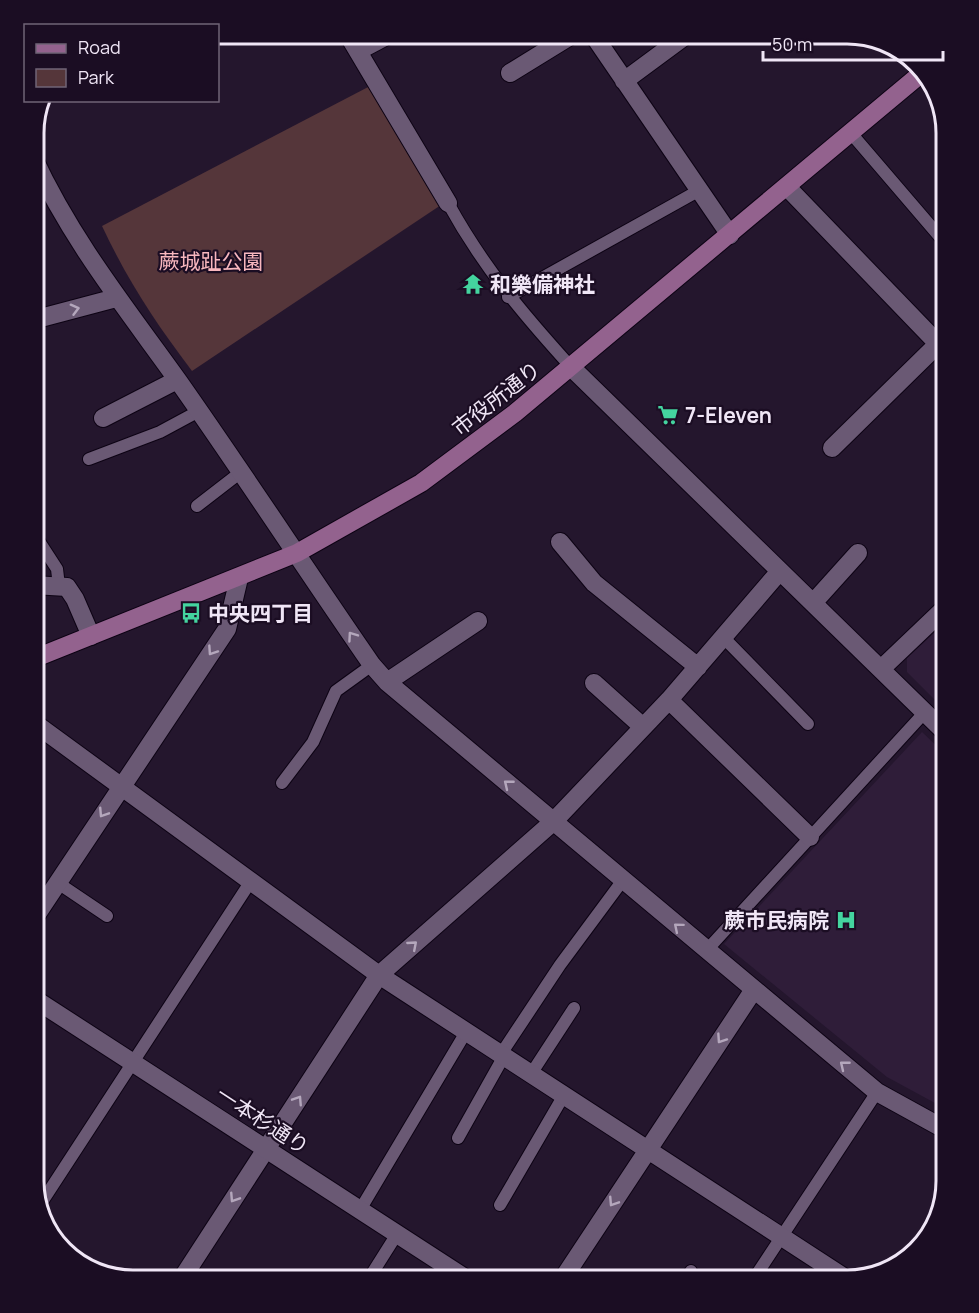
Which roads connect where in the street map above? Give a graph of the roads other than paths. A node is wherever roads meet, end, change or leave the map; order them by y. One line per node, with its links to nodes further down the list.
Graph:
1 (354, 44): 6 (street)
2 (371, 44): 6 (street)
3 (557, 44): 7 (street)
4 (599, 44): 9 (street)
5 (674, 44): 9 (street)
6 (358, 51): 14 (street)
7 (510, 73)
8 (916, 78): 10 (main road, 市役所通り)
9 (624, 81): 13 (street)
10 (850, 132): 12 (main road, 市役所通り); 15 (lane)
11 (44, 181): 18 (street)
12 (787, 187): 16 (main road, 市役所通り); 20 (street)
13 (698, 191): 16 (street); 17 (lane)
14 (448, 203): 17 (lane)
15 (936, 232)
16 (730, 235): 22 (main road, 市役所通り)
17 (508, 297): 22 (lane)
18 (116, 298): 19 (street, one-way to 18); 23 (street)
19 (44, 317)
20 (936, 342)
21 (936, 353): 26 (street)
22 (571, 367): 32 (main road, 市役所通り); 34 (street)
23 (177, 380): 24 (street); 25 (street)
24 (199, 411): 27 (lane); 28 (street)
25 (104, 418)
26 (832, 448)
27 (89, 459)
28 (241, 472): 29 (lane); 32 (street)
29 (197, 506)
30 (560, 542): 45 (street)
31 (44, 549): 37 (lane)
32 (297, 553): 35 (main road, 市役所通り); 44 (street, one-way to 32)
33 (858, 553): 38 (street)
34 (780, 571): 38 (street); 42 (street)
35 (239, 578): 41 (main road, 市役所通り); 56 (street, one-way to 56)
36 (44, 585): 37 (street)
37 (59, 586): 41 (street)
38 (813, 603): 46 (street)
39 (936, 616): 46 (street)
40 (478, 621): 47 (street)
41 (91, 636): 43 (main road, 市役所通り)
42 (723, 638): 45 (street); 52 (lane)
43 (44, 655)
44 (372, 665): 47 (street); 55 (lane)
45 (698, 667): 49 (street)
46 (880, 669): 50 (street)
47 (387, 682): 57 (street, one-way to 47)
48 (594, 683): 53 (street)
49 (669, 700): 53 (street); 58 (street)
50 (925, 712): 51 (street); 58 (lane)
51 (936, 723)
52 (808, 724)
53 (643, 727): 57 (street)
54 (44, 730): 56 (street)
55 (282, 783)
56 (121, 785): 60 (street); 61 (street, one-way to 61)
57 (554, 821): 59 (street); 65 (street, one-way to 57)
58 (810, 837): 64 (lane)
59 (623, 880): 64 (street, one-way to 59); 70 (lane)
60 (251, 881): 65 (street); 71 (lane)
61 (58, 882): 62 (street); 63 (lane)
62 (44, 903)
63 (107, 916)
64 (706, 951): 66 (street)
65 (379, 975): 69 (street); 77 (street, one-way to 65)
66 (753, 991): 73 (street, one-way to 66); 78 (street, one-way to 78)
67 (44, 1005): 71 (street, 一本杉通り)
68 (573, 1008): 72 (lane)
69 (466, 1032): 70 (street); 81 (lane)
70 (502, 1055): 72 (street); 76 (lane)
71 (133, 1063): 77 (street, 一本杉通り); 79 (lane)
72 (531, 1074): 74 (street)
73 (877, 1092): 75 (street); 83 (lane)
74 (564, 1095): 78 (street); 80 (lane)
75 (936, 1124)
76 (458, 1138)
77 (266, 1149): 81 (street, 一本杉通り); 84 (street, one-way to 84)
78 (648, 1149): 83 (street); 87 (street, one-way to 87)
79 (45, 1197)
80 (500, 1205)
81 (360, 1210): 82 (street, 一本杉通り)
82 (396, 1234): 85 (lane); 86 (street, 一本杉通り)
83 (781, 1236): 88 (lane); 89 (street)
84 (187, 1270)
85 (374, 1270)
86 (452, 1270)
87 (569, 1270)
88 (759, 1270)
89 (833, 1270)

